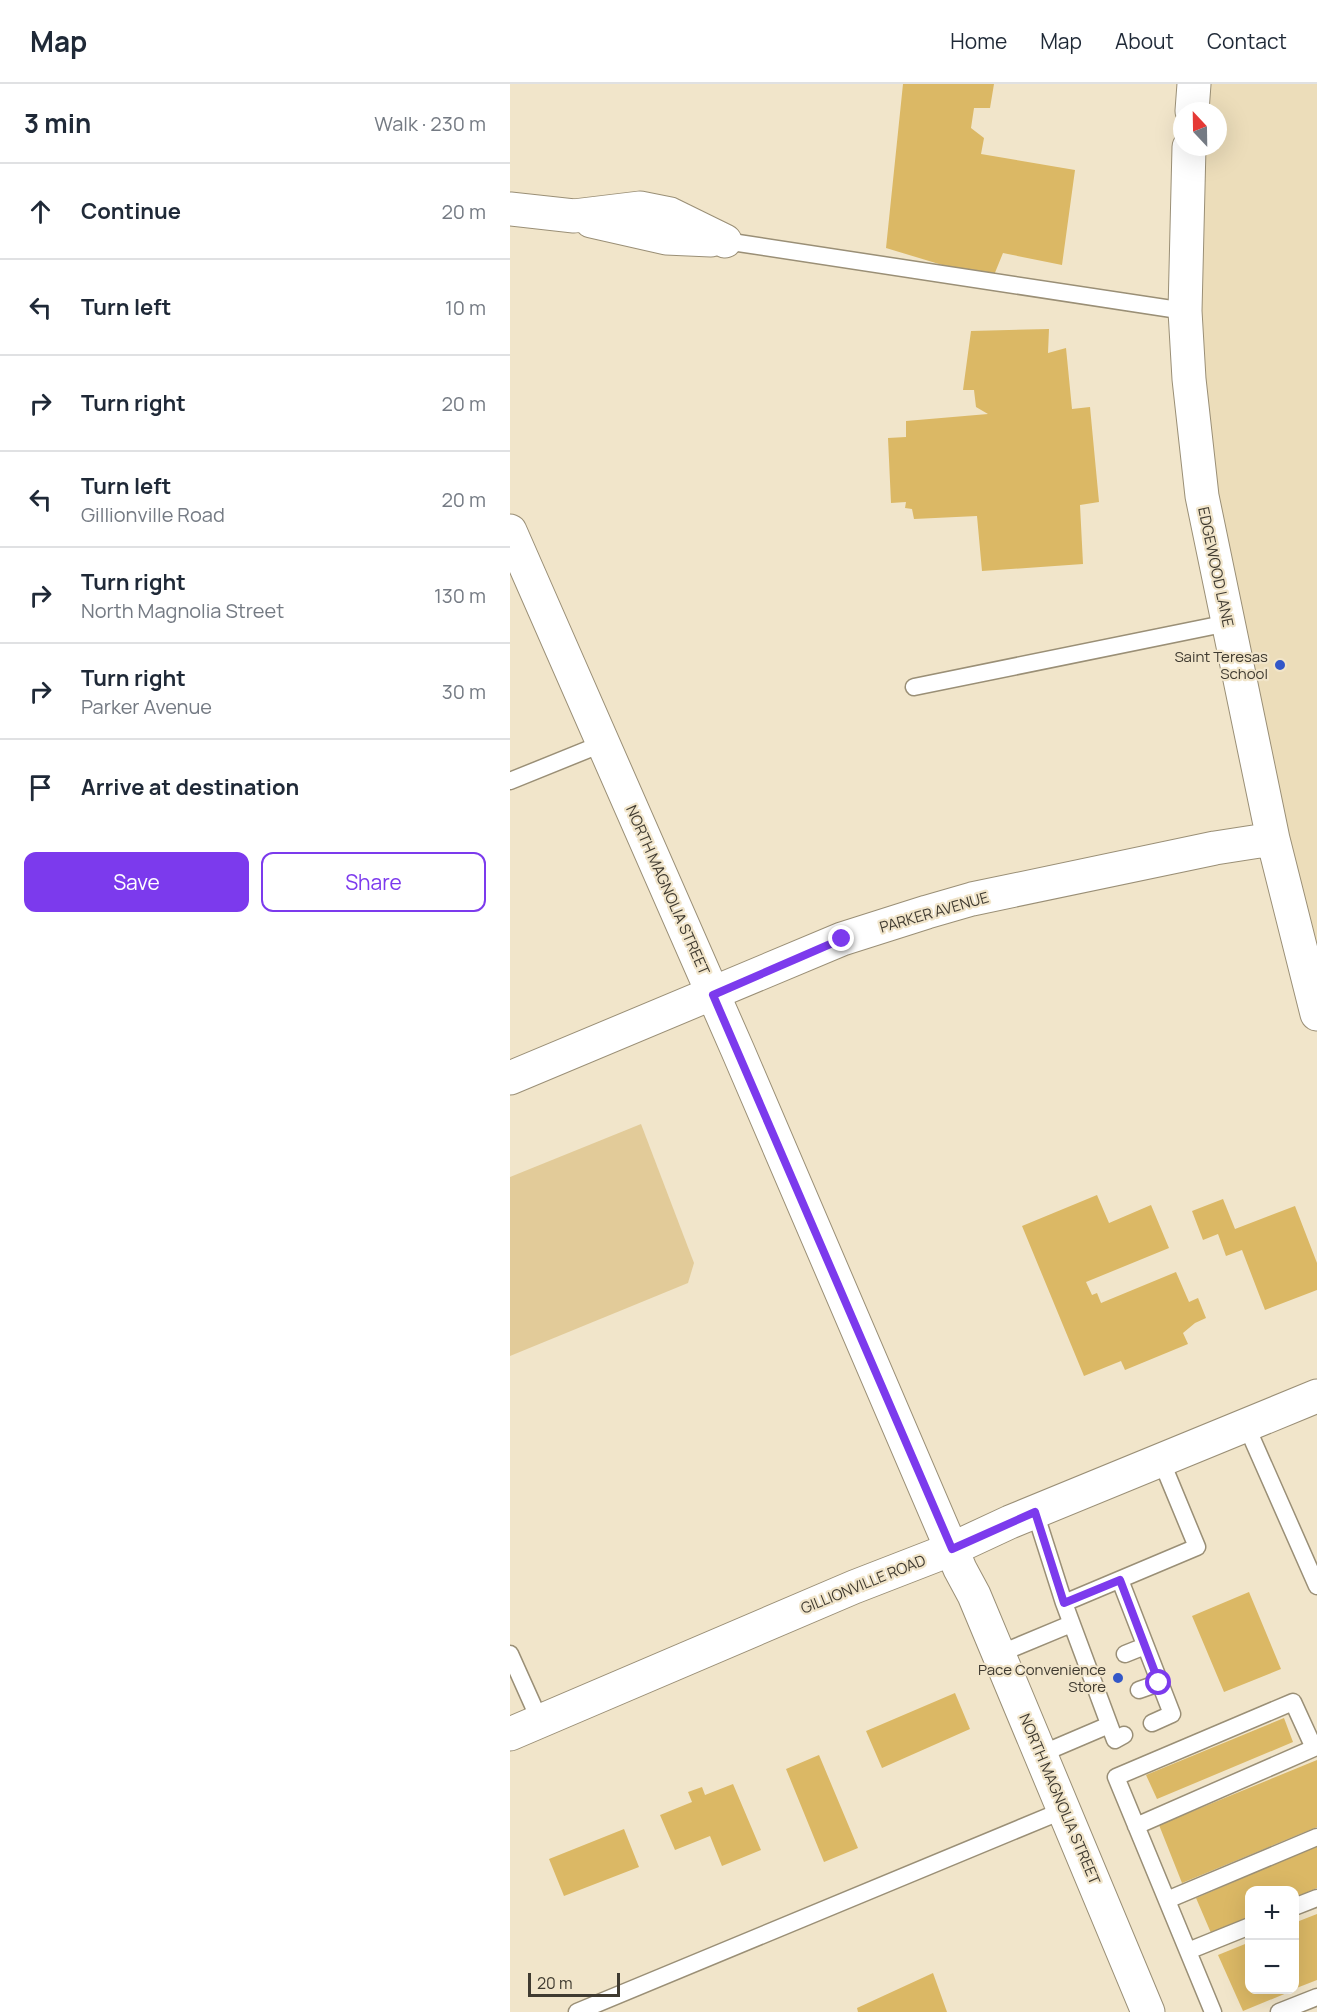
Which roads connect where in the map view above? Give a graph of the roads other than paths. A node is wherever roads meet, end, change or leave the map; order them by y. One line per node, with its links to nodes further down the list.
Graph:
1 (1194, 84): 2 (street)
2 (1193, 102)
3 (1189, 156): 6 (street, EDGEWOOD LANE)
4 (510, 209): 5 (street)
5 (725, 241): 6 (lane)
6 (1185, 311): 8 (street, EDGEWOOD LANE)
7 (510, 531): 10 (street, NORTH MAGNOLIA STREET)
8 (1228, 623): 9 (lane); 12 (street, EDGEWOOD LANE)
9 (914, 687)
10 (604, 743): 11 (lane); 13 (street, NORTH MAGNOLIA STREET)
11 (510, 781)
12 (1273, 839): 13 (street, PARKER AVENUE); 14 (street, EDGEWOOD LANE)
13 (713, 995): 15 (street, PARKER AVENUE); 20 (street, NORTH MAGNOLIA STREET)
14 (1317, 1014)
15 (510, 1078)
16 (1317, 1396): 17 (street, GILLIONVILLE ROAD)
17 (1246, 1425): 18 (street, GILLIONVILLE ROAD); 22 (lane)
18 (1161, 1460): 19 (street, GILLIONVILLE ROAD); 21 (lane)
19 (1035, 1512): 20 (street, GILLIONVILLE ROAD); 23 (lane)
20 (952, 1549): 27 (street, NORTH MAGNOLIA STREET); 31 (street, GILLIONVILLE ROAD)
21 (1120, 1580): 23 (lane); 25 (lane)
22 (1317, 1587)
23 (1064, 1603): 24 (lane)
24 (1071, 1624): 27 (lane); 33 (lane)
25 (1145, 1646): 28 (lane); 29 (lane)
26 (510, 1654): 31 (lane)
27 (999, 1654): 36 (street, NORTH MAGNOLIA STREET)
28 (1125, 1654)
29 (1159, 1683): 30 (lane); 32 (lane)
30 (1139, 1690)
31 (540, 1721): 34 (street, GILLIONVILLE ROAD)
32 (1152, 1723)
33 (1109, 1725): 35 (lane); 36 (lane)
34 (510, 1734)
35 (1124, 1735)
36 (1041, 1754): 37 (street, NORTH MAGNOLIA STREET)
37 (1064, 1810): 46 (lane); 47 (street, NORTH MAGNOLIA STREET)
38 (1136, 1826): 38 (lane); 41 (lane)
39 (1317, 1837): 41 (lane)
40 (1317, 1898): 42 (lane)
41 (1167, 1900): 44 (lane)
42 (1299, 1905)
43 (1245, 1928): 44 (lane)
44 (1188, 1951): 48 (lane)
45 (1317, 1997): 49 (lane)
46 (577, 2012)
47 (1148, 2012)
48 (1213, 2012)
49 (1280, 2012)

